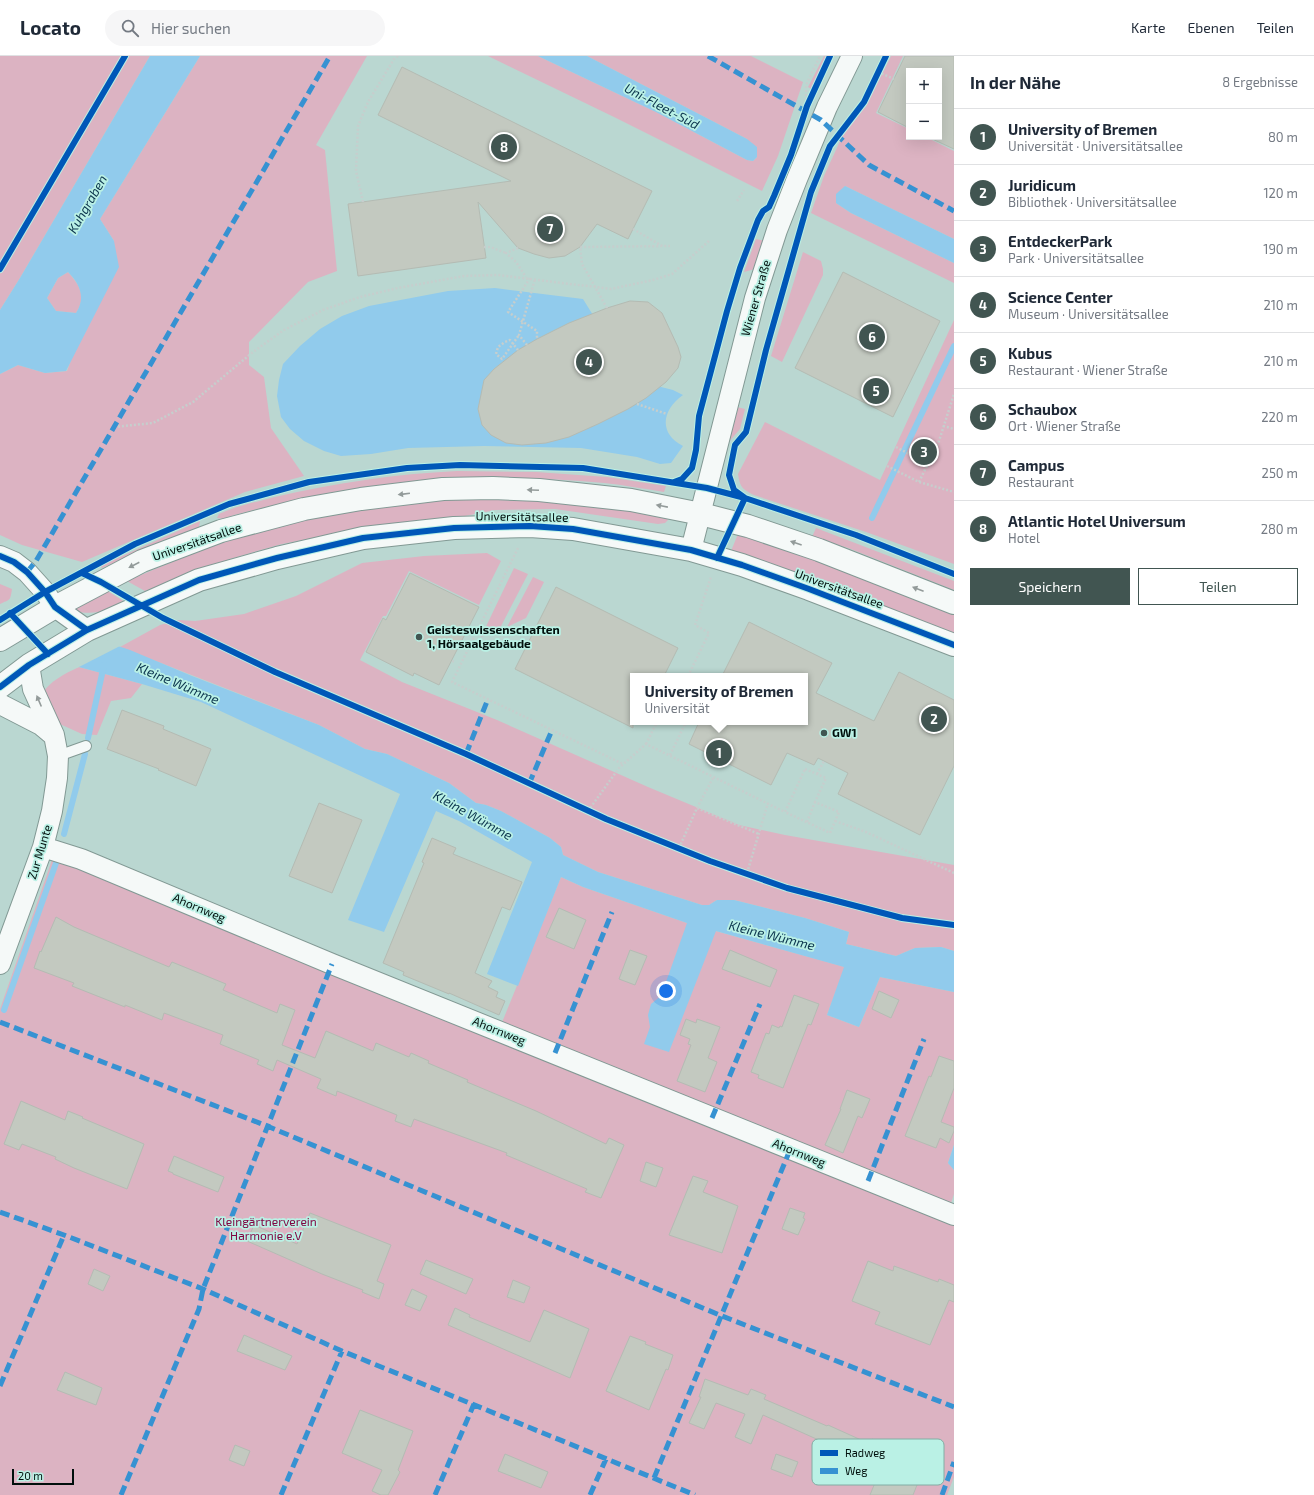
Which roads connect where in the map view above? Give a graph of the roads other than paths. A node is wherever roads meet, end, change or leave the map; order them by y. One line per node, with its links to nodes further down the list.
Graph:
1 (852, 56): 2 (street, Wiener Straße)
2 (700, 514): 3 (street, Wiener Straße); 5 (main road, Universitätsallee, one-way to 2); 6 (main road, Universitätsallee, one-way to 6)
3 (691, 550): 7 (main road, Universitätsallee); 9 (main road, Universitätsallee)
4 (0, 556): 6 (street)
5 (954, 603)
6 (48, 611): 7 (street); 8 (main road, Universitätsallee)
7 (87, 630): 10 (main road, Universitätsallee)
8 (0, 640)
9 (954, 644)
10 (29, 665): 11 (main road, Universitätsallee); 13 (street, Zur Munte, one-way to 10)
11 (0, 687)
12 (0, 704): 13 (street)
13 (54, 735): 15 (street, Zur Munte)
14 (86, 746): 15 (lane)
15 (58, 756): 16 (street, Zur Munte)
16 (43, 847): 17 (street, Zur Munte); 18 (street, Ahornweg)
17 (0, 964)
18 (954, 1215)

